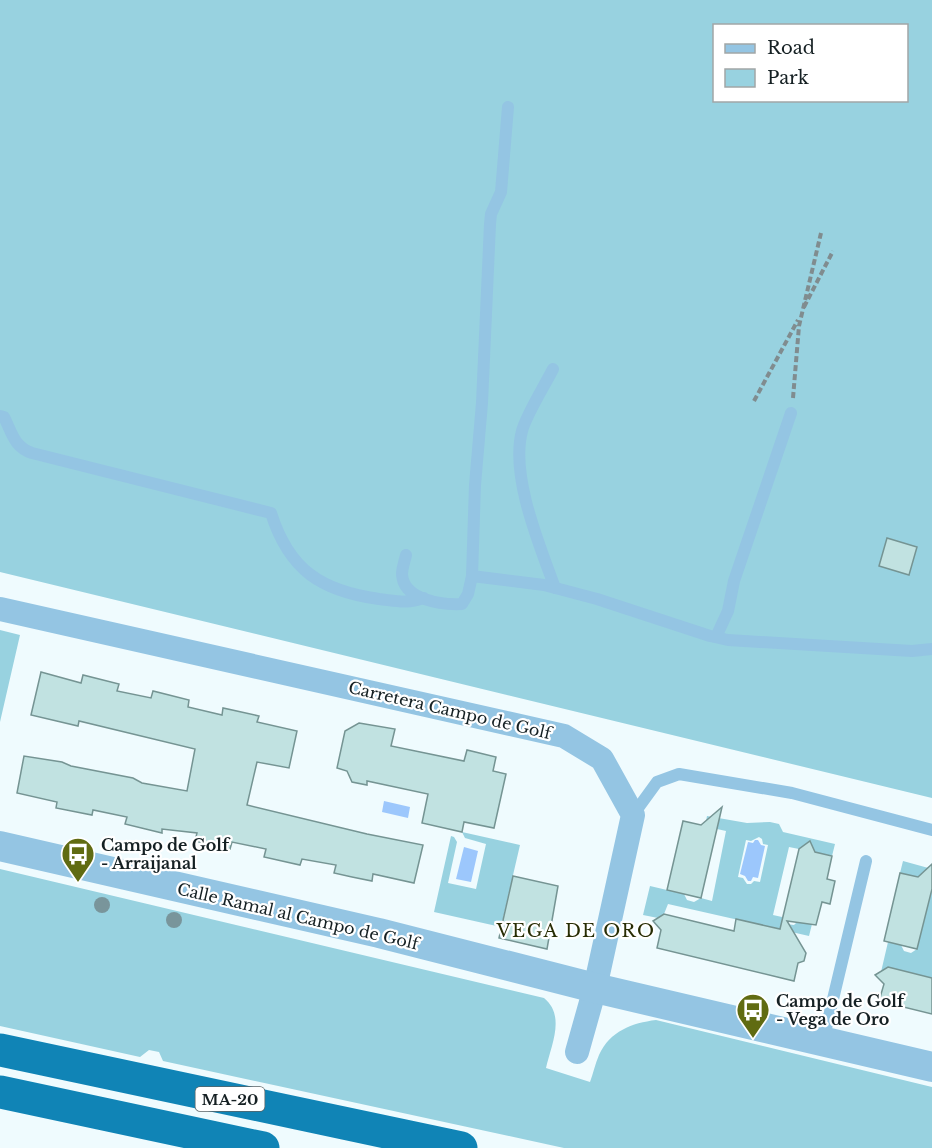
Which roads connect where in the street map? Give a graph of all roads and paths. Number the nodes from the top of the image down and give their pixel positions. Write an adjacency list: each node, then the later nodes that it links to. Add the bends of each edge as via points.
1 (508, 107): 10 (lane, via 501,192 490,224)
2 (821, 233): 4 (path)
3 (833, 251): 4 (path)
4 (802, 312): 6 (path); 7 (path)
5 (553, 369): 11 (lane, via 522,431 520,455 524,495)
6 (754, 400)
7 (791, 413): 14 (lane, via 734,581)
8 (0, 416): 12 (lane, via 4,417 15,443 25,451 271,513 291,556 324,585 400,603)
9 (406, 555): 12 (lane, via 402,574 407,587)
10 (472, 576): 11 (lane); 12 (lane, via 462,604)
11 (555, 588): 14 (lane)
12 (424, 598)
13 (0, 609): 16 (street, Carretera Campo de Golf, via 564,735 602,759)
14 (722, 639): 15 (lane)
15 (932, 650)
16 (633, 815): 17 (lane, via 657,782 679,774 792,793); 20 (street)
17 (932, 830)
18 (0, 846): 20 (street, Calle Ramal al Campo de Golf, via 379,933)
19 (866, 861): 21 (lane)
20 (595, 988): 21 (street); 23 (street)
21 (823, 1042): 24 (street)
22 (0, 1050): 27 (highway, MA-20)
23 (577, 1052)
24 (932, 1067)
25 (0, 1092): 26 (highway, MA-20)
26 (263, 1148)
27 (461, 1148)

